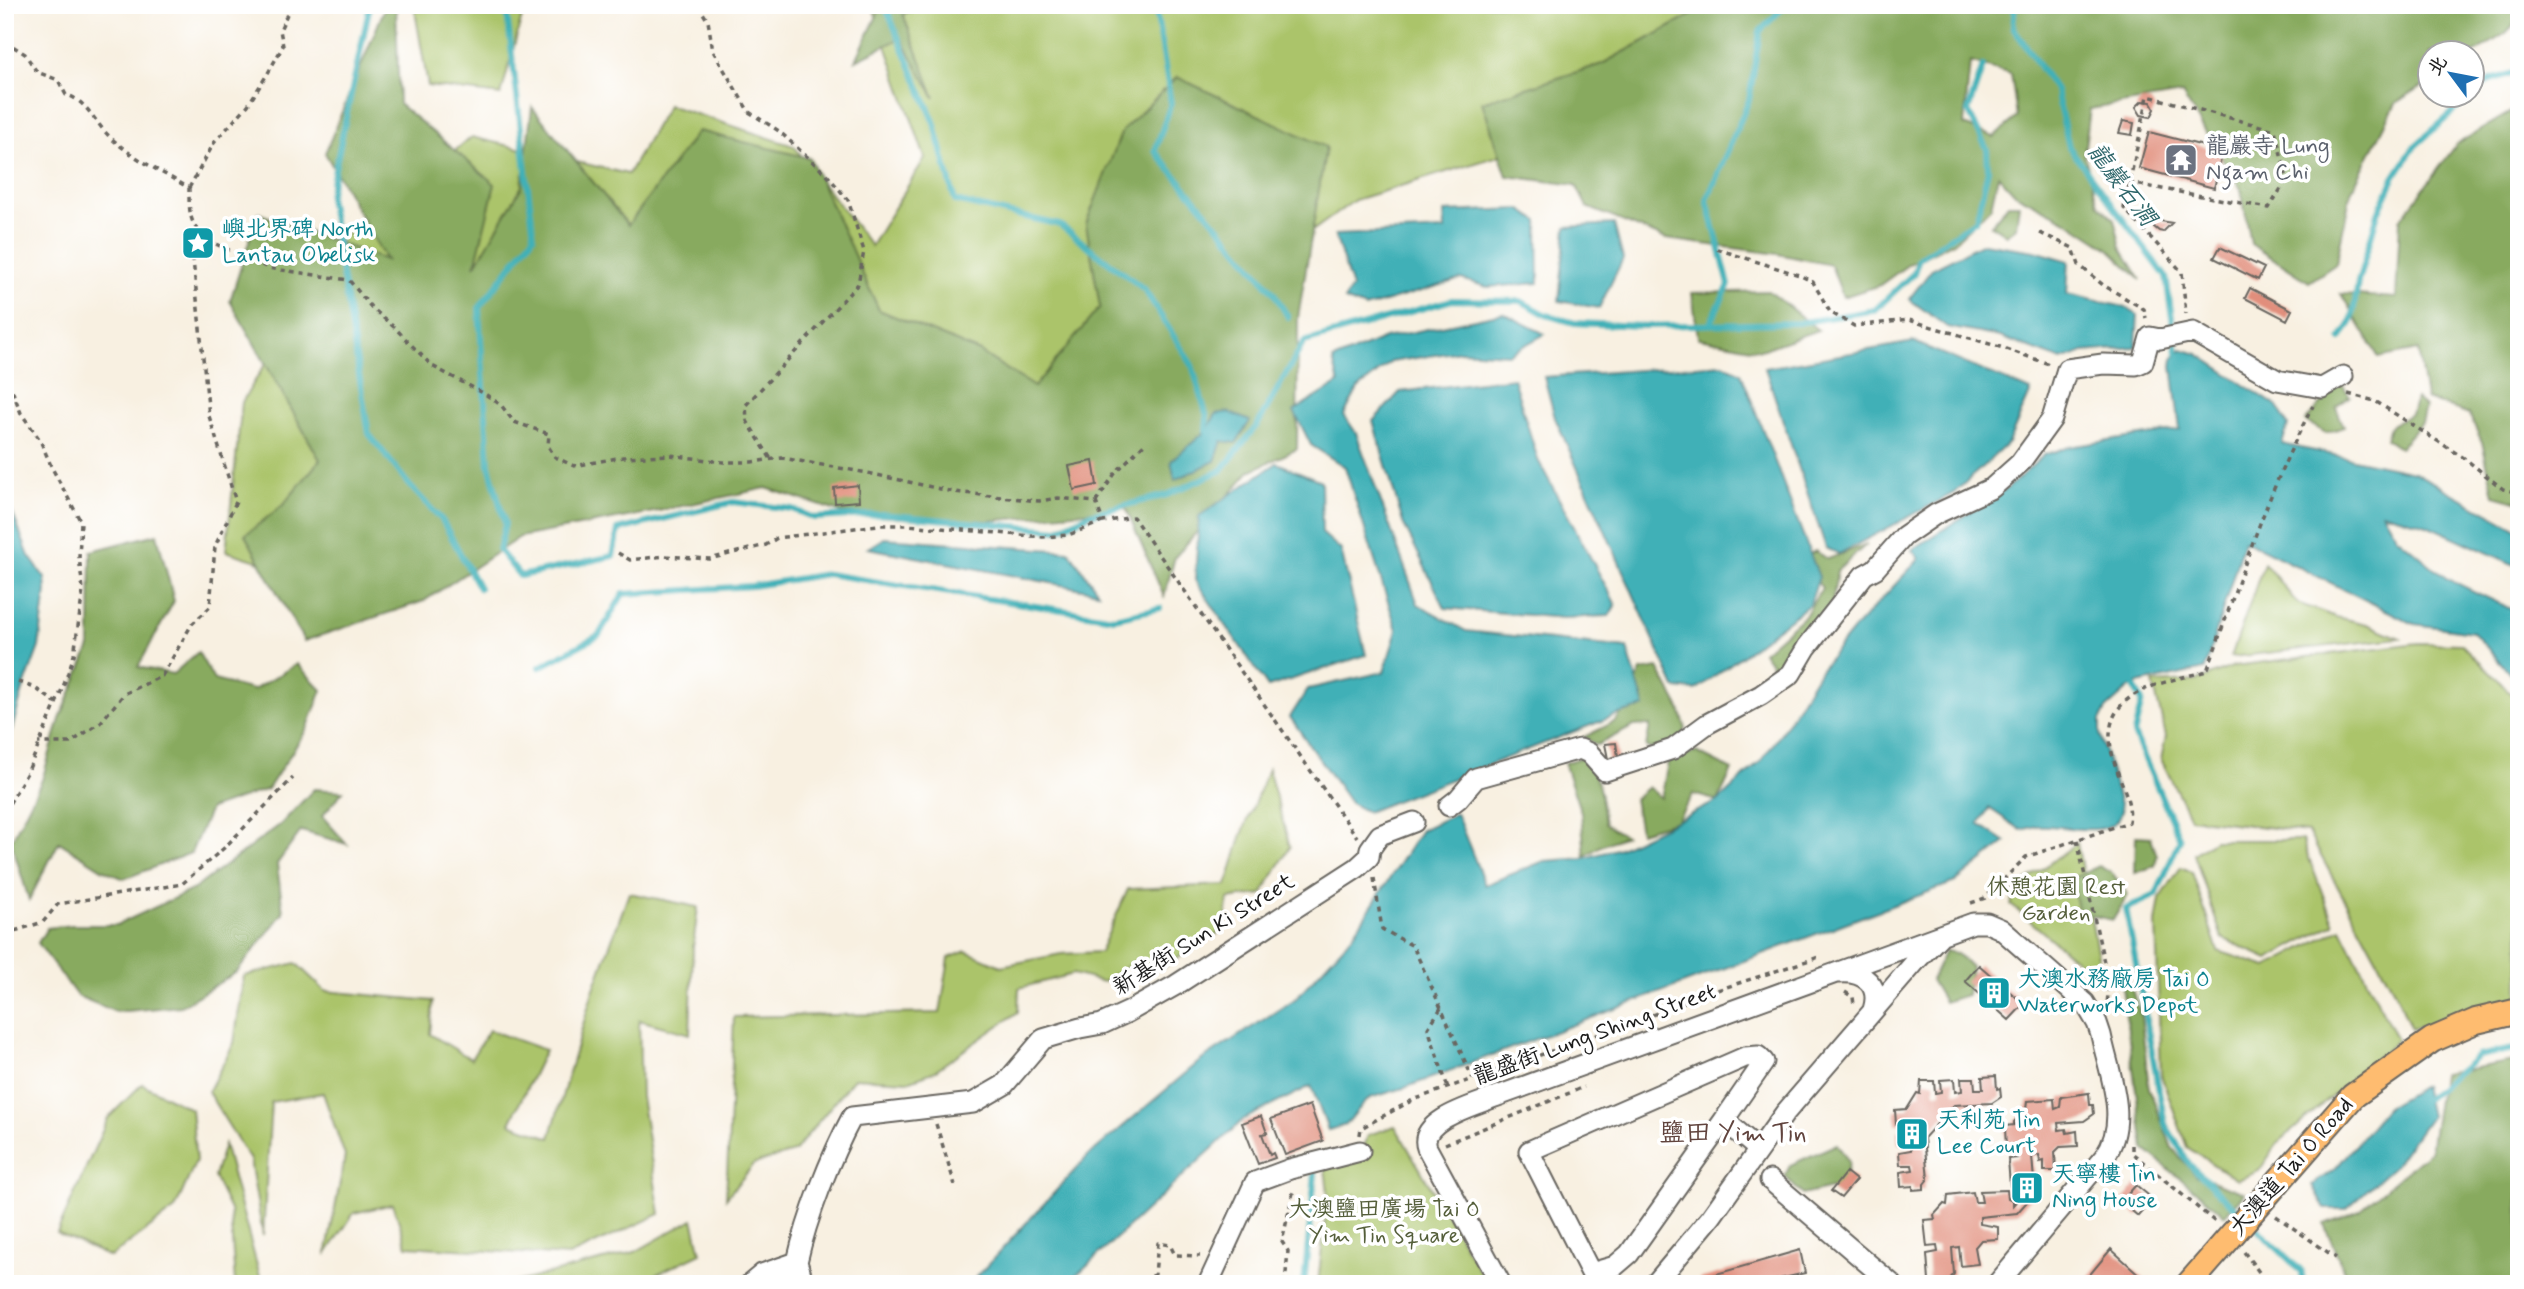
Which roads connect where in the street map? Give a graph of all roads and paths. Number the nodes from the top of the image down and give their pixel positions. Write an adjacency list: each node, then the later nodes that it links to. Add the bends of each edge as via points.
1 (296, 5): 5 (path, via 280,30 283,46 268,73 248,105 214,143)
2 (698, 5): 16 (path, via 708,21 713,51 750,113 779,131 848,200 864,251 858,284 746,405 747,421)
3 (5, 41): 5 (path, via 25,54 37,72 58,80 66,95 75,97 119,145)
4 (2129, 183): 4 (path, via 2148,96 2276,130 2287,178 2269,208); 9 (path, via 2124,208 2182,272)
5 (189, 188): 7 (path, via 191,220)
6 (2040, 233): 10 (path, via 2073,248 2079,265 2144,309)
7 (207, 240): 16 (path, via 268,268 349,279 432,366 485,394 514,422 549,433 548,446 555,457 574,466 670,455 723,462); 23 (path, via 193,260 209,416 236,502 215,546 210,607 192,624 162,676 124,694 100,723 70,743)
8 (1717, 249): 11 (path, via 1813,282 1830,312 1854,326 1909,320)
9 (2188, 333): 10 (street); 14 (street, via 2277,380)
10 (2150, 337): 11 (street, via 2143,362 2136,365)
11 (2067, 369): 25 (street, via 2052,419 2020,463 1992,488 1936,514 1904,536 1864,575 1791,674 1673,749 1605,771 1580,748 1476,778)
12 (5, 372): 22 (path, via 21,412 81,522 79,623 74,655)
13 (2343, 376): 14 (street)
14 (2322, 388): 17 (path, via 2375,401 2503,489); 28 (path, via 2252,545 2207,671 2147,687 2127,698 2109,725 2115,766 2131,808 2129,822)
15 (1145, 443): 18 (path, via 1116,472)
16 (771, 459): 18 (path, via 954,492)
17 (2519, 493)
18 (1096, 503): 19 (path)
19 (1102, 521): 20 (path, via 1068,535 1043,537 878,525 777,538 709,559 665,556 630,560); 29 (path, via 1133,517)
20 (618, 553)
21 (18, 682): 22 (path)
22 (55, 702): 23 (path)
23 (38, 743): 26 (path)
24 (293, 778): 35 (path, via 182,884 58,904 43,922)
25 (1449, 806)
26 (5, 811)
27 (1414, 822): 29 (street, 新基街 Sun Ki Street, via 1380,835)
28 (2077, 839): 30 (path, via 2026,857); 38 (path, via 2109,985 2107,1010)
29 (1370, 849): 39 (path, via 1382,929 1413,946); 44 (street, 新基街 Sun Ki Street, via 1357,868 1176,985 1102,1024 1043,1039 1004,1085 973,1103)
30 (1985, 898): 31 (path); 33 (path)
31 (1995, 904)
32 (5, 907): 35 (path, via 9,920)
33 (1960, 907)
34 (1945, 932): 37 (street, 龍盛街 Lung Shing Street); 40 (street); 65 (street, 龍盛街 Lung Shing Street, via 1973,923 1994,925 2085,1003 2101,1035 2117,1108 2118,1128 2111,1147)
35 (5, 933)
36 (1821, 956): 42 (path)
37 (1831, 974): 40 (street, via 1866,978 1875,989); 62 (street, 龍盛街 Lung Shing Street, via 1495,1097 1430,1128 1427,1147)
38 (2101, 1000)
39 (1441, 1008): 42 (path); 43 (path, via 1427,1028)
40 (1873, 1010): 47 (street)
41 (2519, 1011): 52 (main road, 大澳道 Tai O Road, via 2476,1021 2432,1040 2378,1076 2332,1117)
42 (1473, 1079): 43 (path)
43 (1448, 1088): 48 (path, via 1413,1100 1361,1128)
44 (931, 1109): 51 (path); 56 (street, 新基街 Sun Ki Street, via 852,1117 838,1143)
45 (1724, 1120): 45 (street, via 1629,1254 1615,1266 1591,1273 1530,1151 1745,1057 1758,1056 1764,1062); 47 (street)
46 (2132, 1142): 53 (path, via 2132,1153)
47 (1758, 1149): 63 (street, via 1711,1217)
48 (1360, 1151): 49 (street)
49 (1298, 1167): 55 (street, via 1255,1182); 61 (path, via 1282,1242 1288,1251)
50 (1770, 1180): 64 (street)
51 (955, 1185)
52 (2258, 1207): 53 (main road, 大澳道 Tai O Road); 54 (path)
53 (2235, 1233): 66 (main road, 大澳道 Tai O Road); 67 (path)
54 (2336, 1258)
55 (1218, 1261): 59 (path, via 1195,1254 1175,1255 1170,1245 1158,1243); 60 (street)
56 (797, 1262): 57 (street, via 762,1274); 58 (street)
57 (750, 1284)
58 (804, 1284)
59 (1148, 1284)
60 (1208, 1284)
61 (1285, 1284)
62 (1501, 1284)
63 (1655, 1284)
64 (1892, 1284)
65 (1997, 1284)
66 (2189, 1284)
67 (2268, 1284)

